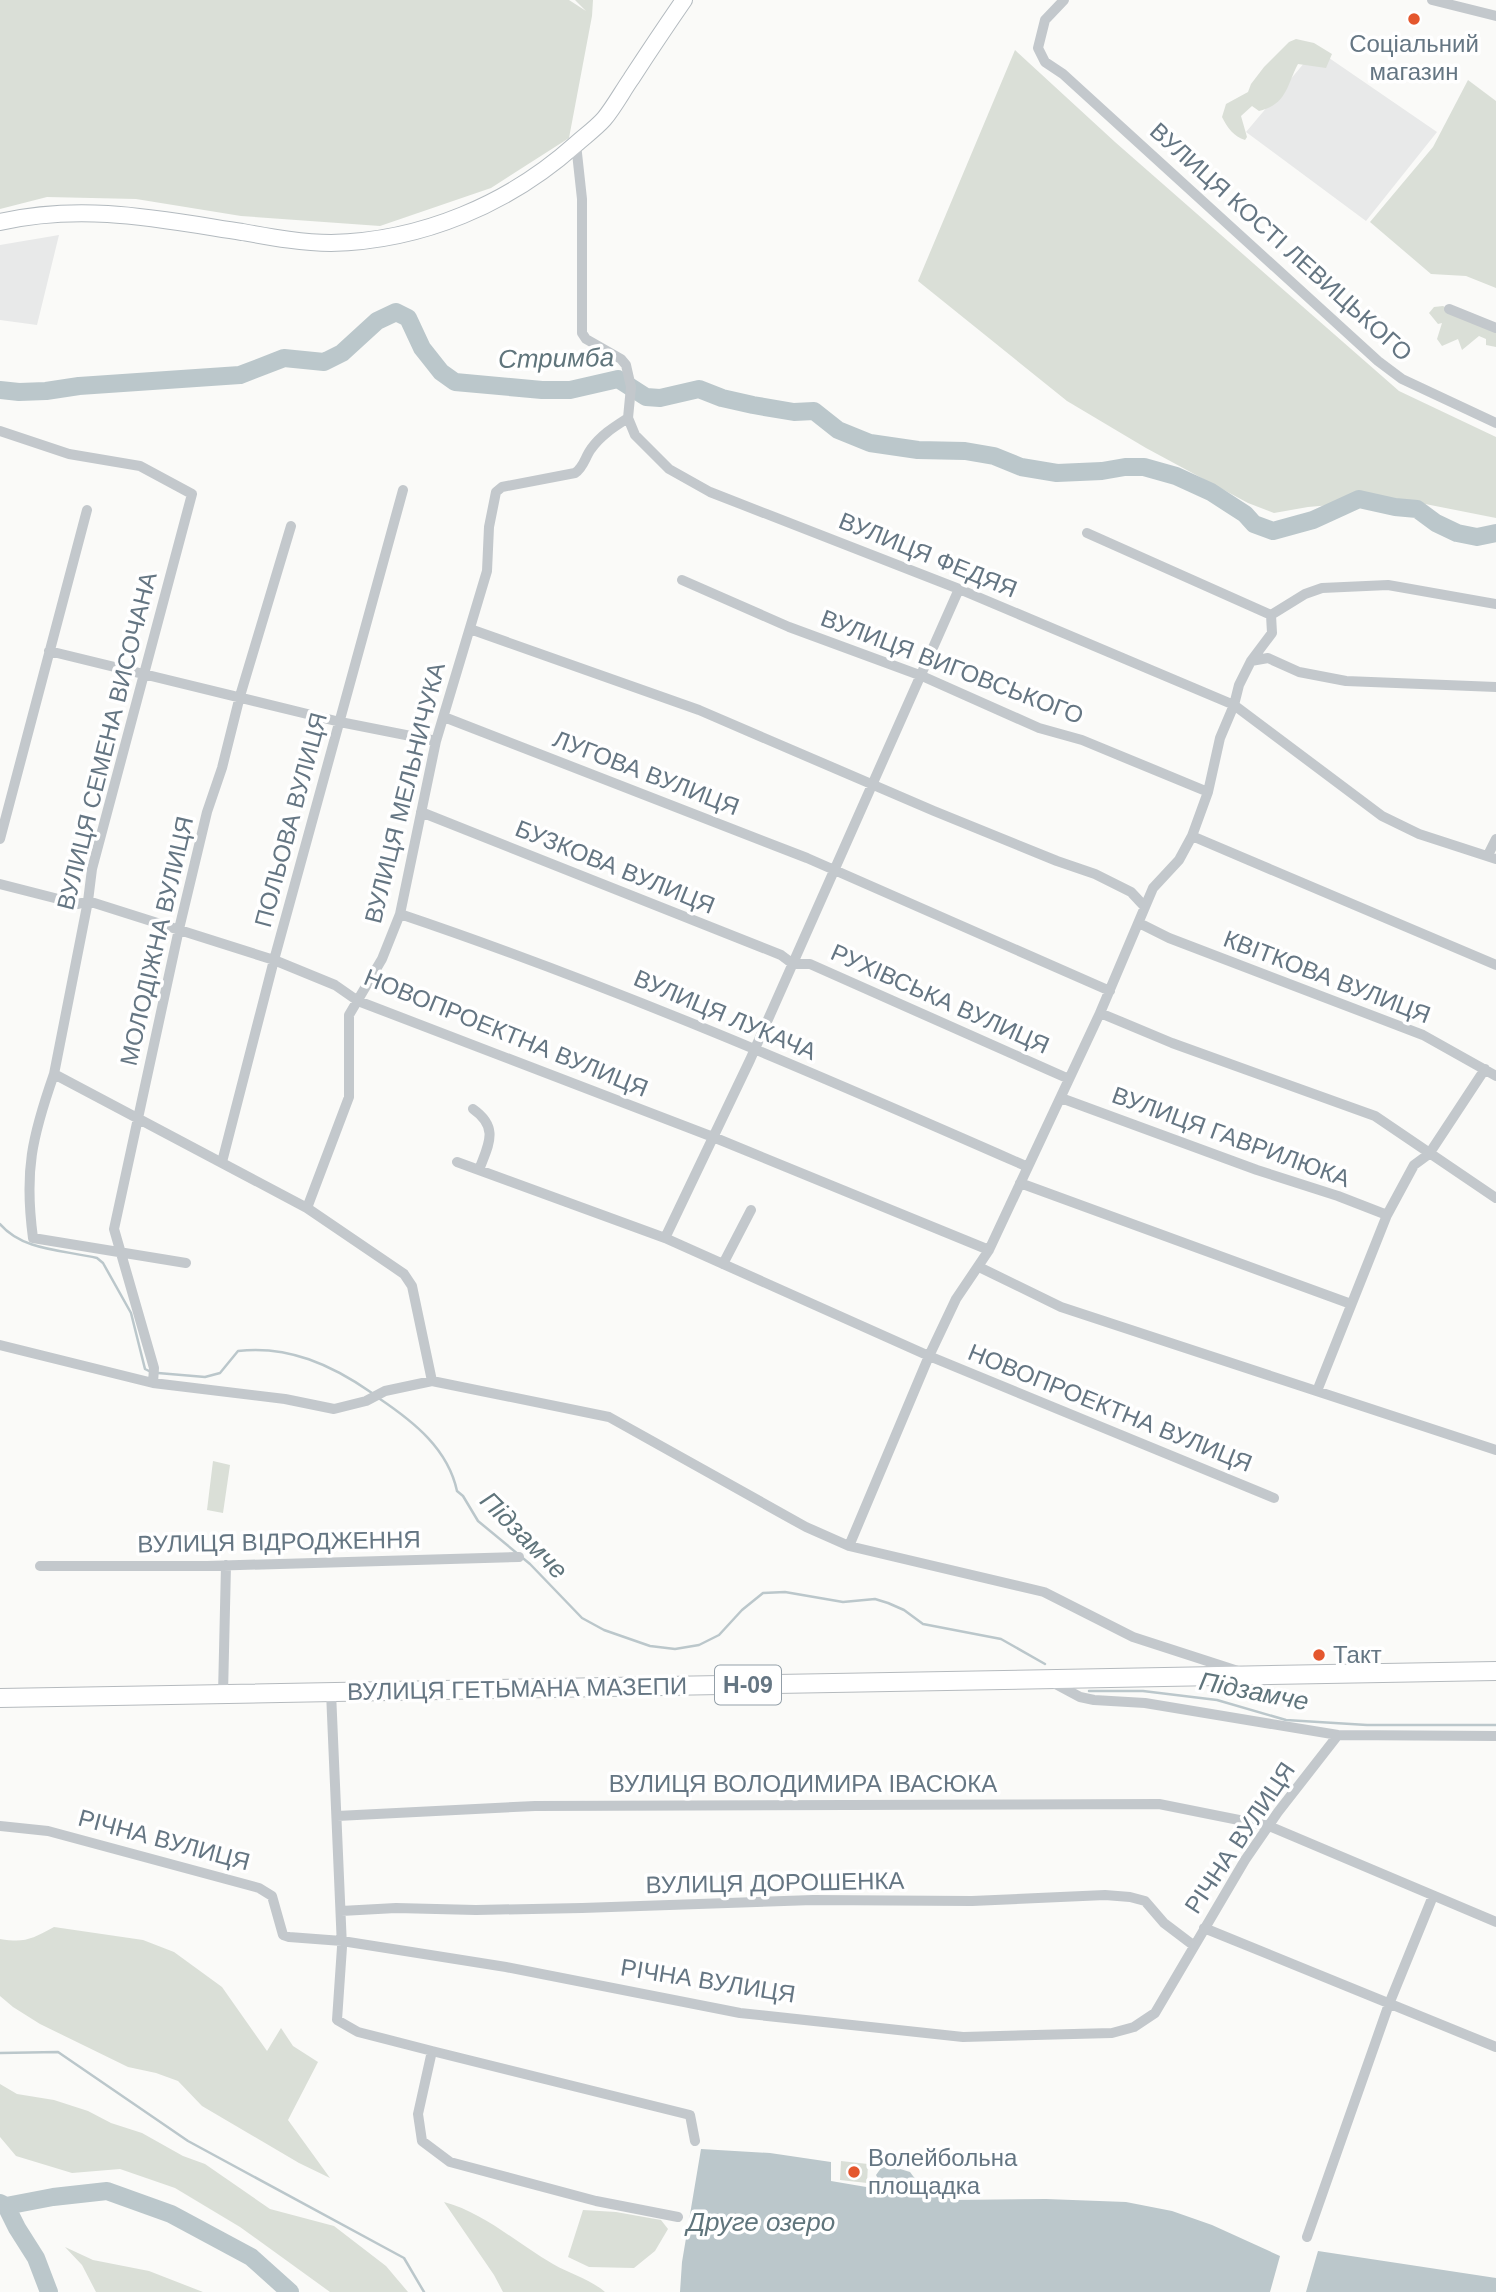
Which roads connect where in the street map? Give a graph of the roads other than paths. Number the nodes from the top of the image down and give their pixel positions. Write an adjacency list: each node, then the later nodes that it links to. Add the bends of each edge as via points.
1 (684, 0): 5 (main road, via 604,119)
2 (1064, 0): 10 (street, ВУЛИЦЯ КОСТІ ЛЕВИЦЬКОГО, via 1045,20 1038,48 1045,62 1086,94 1378,361 1402,379)
3 (1432, 0): 4 (street)
4 (1496, 16)
5 (576, 144): 6 (main road, via 519,187 476,210 436,226 366,241 328,243 80,212); 9 (street, via 582,199 582,333 626,366 631,387)
6 (0, 222)
7 (1449, 309): 8 (street)
8 (1496, 328)
9 (628, 418): 17 (street, ВУЛИЦЯ ФЕДЯЯ, via 635,435 669,469 710,492); 20 (street, ВУЛИЦЯ МЕЛЬНИЧУКА, via 606,433 575,473 496,492 487,571)
10 (1496, 423)
11 (1, 433): 23 (street, ВУЛИЦЯ СЕМЕНА ВИСОЧАНА, via 69,454 140,466 192,494)
12 (402, 490): 29 (street, ПОЛЬОВА ВУЛИЦЯ)
13 (87, 510): 21 (street)
14 (291, 526): 26 (street, МОЛОДІЖНА ВУЛИЦЯ)
15 (1087, 533): 19 (street)
16 (682, 580): 24 (street, ВУЛИЦЯ ВИГОВСЬКОГО, via 789,627)
17 (959, 589): 24 (street); 27 (street, ВУЛИЦЯ ФЕДЯЯ)
18 (1496, 604): 19 (street, via 1388,584 1322,589)
19 (1271, 615): 22 (street, via 1272,633)
20 (470, 629): 28 (street, ВУЛИЦЯ МЕЛЬНИЧУКА); 31 (street, via 663,696)
21 (49, 651): 23 (street); 35 (street)
22 (1251, 662): 25 (street, via 1268,658 1299,673 1346,681); 27 (street)
23 (145, 673): 26 (street); 40 (street, ВУЛИЦЯ СЕМЕНА ВИСОЧАНА, via 92,869)
24 (922, 676): 31 (street); 32 (street, ВУЛИЦЯ ВИГОВСЬКОГО, via 1039,728 1082,740)
25 (1496, 687)
26 (240, 696): 29 (street); 44 (street, МОЛОДІЖНА ВУЛИЦЯ)
27 (1234, 705): 32 (street, via 1220,738); 37 (street, ВУЛИЦЯ ФЕДЯЯ, via 1381,816 1419,834)
28 (443, 717): 30 (street, ВУЛИЦЯ МЕЛЬНИЧУКА); 38 (street, ЛУГОВА ВУЛИЦЯ)
29 (340, 722): 30 (street); 45 (street, ПОЛЬОВА ВУЛИЦЯ)
30 (436, 741): 33 (street, ВУЛИЦЯ МЕЛЬНИЧУКА)
31 (872, 785): 38 (street); 41 (street, via 1095,874 1130,892)
32 (1208, 792): 34 (street)
33 (421, 813): 42 (street, ВУЛИЦЯ МЕЛЬНИЧУКА); 46 (street, БУЗКОВА ВУЛИЦЯ, via 781,955)
34 (1192, 836): 41 (street, via 1179,860 1153,888); 47 (street)
35 (0, 839)
36 (1496, 839): 37 (street)
37 (1492, 857)
38 (834, 870): 46 (street); 48 (street, ЛУГОВА ВУЛИЦЯ)
39 (0, 884): 40 (street, НОВОПРОЕКТНА ВУЛИЦЯ, via 78,904)
40 (88, 901): 44 (street, НОВОПРОЕКТНА ВУЛИЦЯ); 53 (street, ВУЛИЦЯ СЕМЕНА ВИСОЧАНА)
41 (1145, 907): 43 (street)
42 (400, 914): 49 (street, ВУЛИЦЯ МЕЛЬНИЧУКА); 51 (street, ВУЛИЦЯ ЛУКАЧА, via 608,988)
43 (1139, 923): 48 (street); 52 (street, КВІТКОВА ВУЛИЦЯ, via 1423,1035)
44 (179, 929): 45 (street, НОВОПРОЕКТНА ВУЛИЦЯ); 58 (street, МОЛОДІЖНА ВУЛИЦЯ)
45 (274, 960): 49 (street, НОВОПРОЕКТНА ВУЛИЦЯ, via 335,985); 61 (street, ПОЛЬОВА ВУЛИЦЯ)
46 (793, 964): 51 (street); 55 (street, РУХІВСЬКА ВУЛИЦЯ, via 810,964)
47 (1496, 965)
48 (1110, 991): 50 (street)
49 (358, 1001): 59 (street, НОВОПРОЕКТНА ВУЛИЦЯ); 67 (street, ВУЛИЦЯ МЕЛЬНИЧУКА, via 349,1015 349,1097)
50 (1100, 1013): 55 (street); 60 (street, via 1375,1116)
51 (753, 1050): 59 (street); 63 (street, ВУЛИЦЯ ЛУКАЧА)
52 (1485, 1069): 54 (street, КВІТКОВА ВУЛИЦЯ); 60 (street)
53 (54, 1074): 58 (street); 72 (street, ВУЛИЦЯ СЕМЕНА ВИСОЧАНА, via 32,1142 28,1180 33,1238)
54 (1496, 1076)
55 (1069, 1079): 56 (street)
56 (1061, 1098): 63 (street); 69 (street, ВУЛИЦЯ ГАВРИЛЮКА)
57 (473, 1110): 64 (street, via 490,1132)
58 (139, 1118): 61 (street); 72 (street, МОЛОДІЖНА ВУЛИЦЯ, via 114,1229)
59 (713, 1137): 70 (street); 71 (street, НОВОПРОЕКТНА ВУЛИЦЯ)
60 (1429, 1154): 66 (street); 69 (street, via 1414,1165)
61 (222, 1162): 67 (street)
62 (457, 1162): 64 (street, НОВОПРОЕКТНА ВУЛИЦЯ)
63 (1028, 1167): 65 (street)
64 (478, 1170): 70 (street, НОВОПРОЕКТНА ВУЛИЦЯ)
65 (1020, 1183): 71 (street); 76 (street)
66 (1496, 1198)
67 (307, 1208): 80 (street, via 404,1273 412,1286)
68 (751, 1210): 74 (street)
69 (1387, 1215): 76 (street)
70 (665, 1238): 74 (street, НОВОПРОЕКТНА ВУЛИЦЯ)
71 (989, 1250): 75 (street)
72 (120, 1252): 73 (street); 79 (street, МОЛОДІЖНА ВУЛИЦЯ)
73 (186, 1263)
74 (723, 1264): 78 (street, НОВОПРОЕКТНА ВУЛИЦЯ)
75 (979, 1267): 78 (street, via 956,1299); 81 (street, via 1061,1307)
76 (1351, 1304): 81 (street)
77 (0, 1345): 79 (street)
78 (929, 1356): 83 (street, НОВОПРОЕКТНА ВУЛИЦЯ); 84 (street)
79 (154, 1376): 80 (street, via 334,1409)
80 (432, 1381): 84 (street, via 610,1417 806,1527)
81 (1317, 1391): 82 (street)
82 (1496, 1450)
83 (1274, 1498)
84 (849, 1546): 89 (street, via 1044,1592 1133,1637)
85 (519, 1557): 86 (street, ВУЛИЦЯ ВІДРОДЖЕННЯ)
86 (226, 1565): 87 (street, ВУЛИЦЯ ВІДРОДЖЕННЯ); 92 (street)
87 (40, 1566)
88 (1496, 1671): 89 (main road, ВУЛИЦЯ ГЕТЬМАНА МАЗЕПИ / Н-09)
89 (1254, 1677): 90 (main road, ВУЛИЦЯ ГЕТЬМАНА МАЗЕПИ / Н-09)
90 (1049, 1680): 91 (main road, ВУЛИЦЯ ГЕТЬМАНА МАЗЕПИ / Н-09); 94 (street, via 1094,1700 1145,1703)
91 (331, 1692): 92 (main road, ВУЛИЦЯ ГЕТЬМАНА МАЗЕПИ / Н-09); 96 (street)
92 (223, 1694): 93 (main road, ВУЛИЦЯ ГЕТЬМАНА МАЗЕПИ / Н-09)
93 (0, 1698)
94 (1338, 1735): 95 (street); 98 (street, РІЧНА ВУЛИЦЯ)
95 (1496, 1736)
96 (337, 1816): 98 (street, ВУЛИЦЯ ВОЛОДИМИРА ІВАСЮКА, via 535,1806 1159,1804); 100 (street)
97 (0, 1826): 103 (street, РІЧНА ВУЛИЦЯ, via 48,1831 259,1888 272,1896 282,1935)
98 (1269, 1826): 99 (street, ВУЛИЦЯ ВОЛОДИМИРА ІВАСЮКА); 102 (street, РІЧНА ВУЛИЦЯ)
99 (1433, 1896): 101 (street, ВУЛИЦЯ ВОЛОДИМИРА ІВАСЮКА); 105 (street)
100 (341, 1911): 103 (street); 104 (street, ВУЛИЦЯ ДОРОШЕНКА, via 1105,1895 1145,1901)
101 (1496, 1922)
102 (1204, 1928): 104 (street, РІЧНА ВУЛИЦЯ); 105 (street)
103 (342, 1941): 104 (street, РІЧНА ВУЛИЦЯ, via 506,1967 740,2013 964,2037 1112,2033 1134,2027 1155,2013); 107 (street, via 337,2020 358,2032)
104 (1193, 1945)
105 (1389, 2004): 106 (street); 110 (street)
106 (1496, 2048)
107 (432, 2051): 108 (street, via 690,2115); 109 (street, via 418,2114 422,2141 450,2162 596,2201)
108 (695, 2141)
109 (678, 2217)
110 (1307, 2237)

